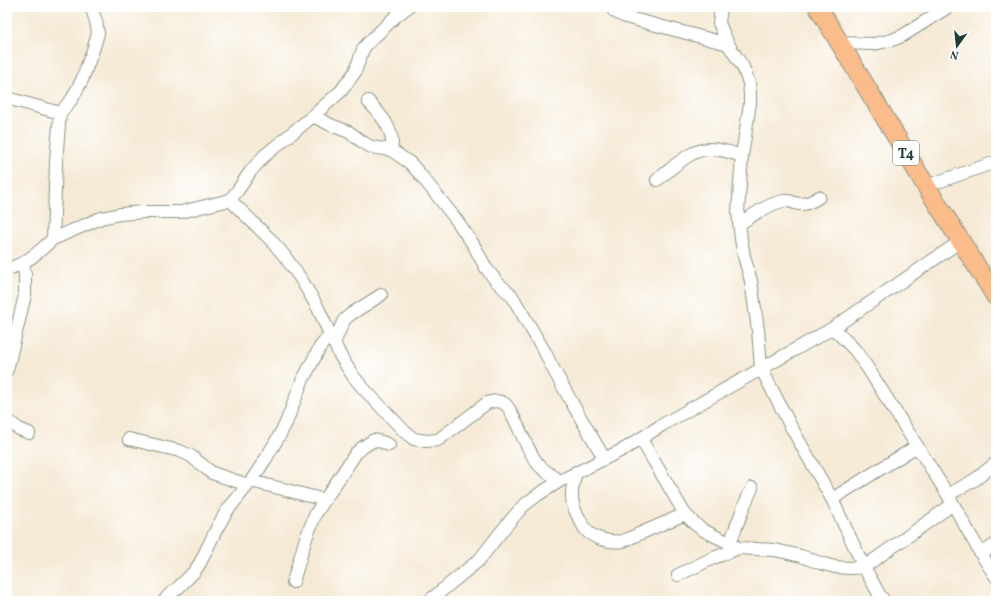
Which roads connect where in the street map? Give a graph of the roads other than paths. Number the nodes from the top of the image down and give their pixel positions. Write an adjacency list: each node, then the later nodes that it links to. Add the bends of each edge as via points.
1 (91, 7): 11 (street, via 98,34 82,80)
2 (408, 7): 12 (street, via 368,43 350,80)
3 (721, 7): 8 (street, via 719,22)
4 (818, 7): 7 (highway, T4)
5 (948, 7): 7 (street, via 892,40 874,44)
6 (614, 11): 8 (street, via 633,19)
7 (840, 43): 17 (highway, T4)
8 (728, 44): 14 (street, via 743,67 749,82 750,103)
9 (7, 98): 11 (street)
10 (368, 101): 13 (street, via 389,129)
11 (60, 113): 21 (street)
12 (313, 116): 13 (street, via 349,132 364,143); 19 (street, via 264,156)
13 (392, 150): 37 (street, via 419,173 455,218 490,273 512,296)
14 (742, 156): 16 (street, via 711,148 698,151 688,155); 20 (street)
15 (996, 162): 17 (street)
16 (657, 180)
17 (926, 186): 22 (highway, T4)
18 (819, 197): 20 (street, via 803,204 789,201 775,203)
19 (230, 200): 21 (street, via 181,212 144,212 101,218); 28 (street, via 283,254 318,308)
20 (739, 224): 29 (street, via 751,281)
21 (53, 239): 23 (street)
22 (961, 241): 26 (highway, T4); 27 (street)
23 (23, 263): 24 (street); 30 (street, via 25,295)
24 (7, 269)
25 (381, 295): 28 (street, via 350,314)
26 (996, 297)
27 (833, 328): 29 (street); 36 (street, via 855,350)
28 (332, 339): 40 (street, via 345,364 364,389 414,439 426,442 438,440 487,403 501,402 506,404 512,413 538,464); 41 (street, via 320,347 302,381 278,438)
29 (761, 368): 34 (street); 43 (street)
30 (7, 370)
31 (7, 420): 32 (street)
32 (29, 433)
33 (129, 439): 41 (street, via 180,451 191,456 212,473)
34 (641, 439): 37 (street); 46 (street)
35 (389, 445): 44 (street, via 374,440 356,453)
36 (917, 446): 43 (street); 45 (street)
37 (604, 458): 39 (street)
38 (996, 463): 45 (street)
39 (576, 472): 40 (street); 46 (street, via 572,493 574,510 585,529 596,537 616,542 623,541)
40 (560, 481): 55 (street, via 523,506 479,560)
41 (250, 483): 44 (street); 54 (street, via 226,512 194,572)
42 (752, 488): 48 (street, via 744,506)
43 (832, 499): 50 (street)
44 (325, 500): 53 (street, via 308,532)
45 (950, 500): 49 (street); 50 (street, via 911,534)
46 (685, 514): 48 (street, via 696,525)
47 (996, 544): 49 (street)
48 (734, 545): 50 (street, via 775,550 835,567); 51 (street)
49 (981, 554): 52 (street)
50 (864, 567): 56 (street)
51 (678, 575)
52 (996, 577)
53 (293, 582)
54 (164, 601)
55 (429, 601)
56 (884, 601)

